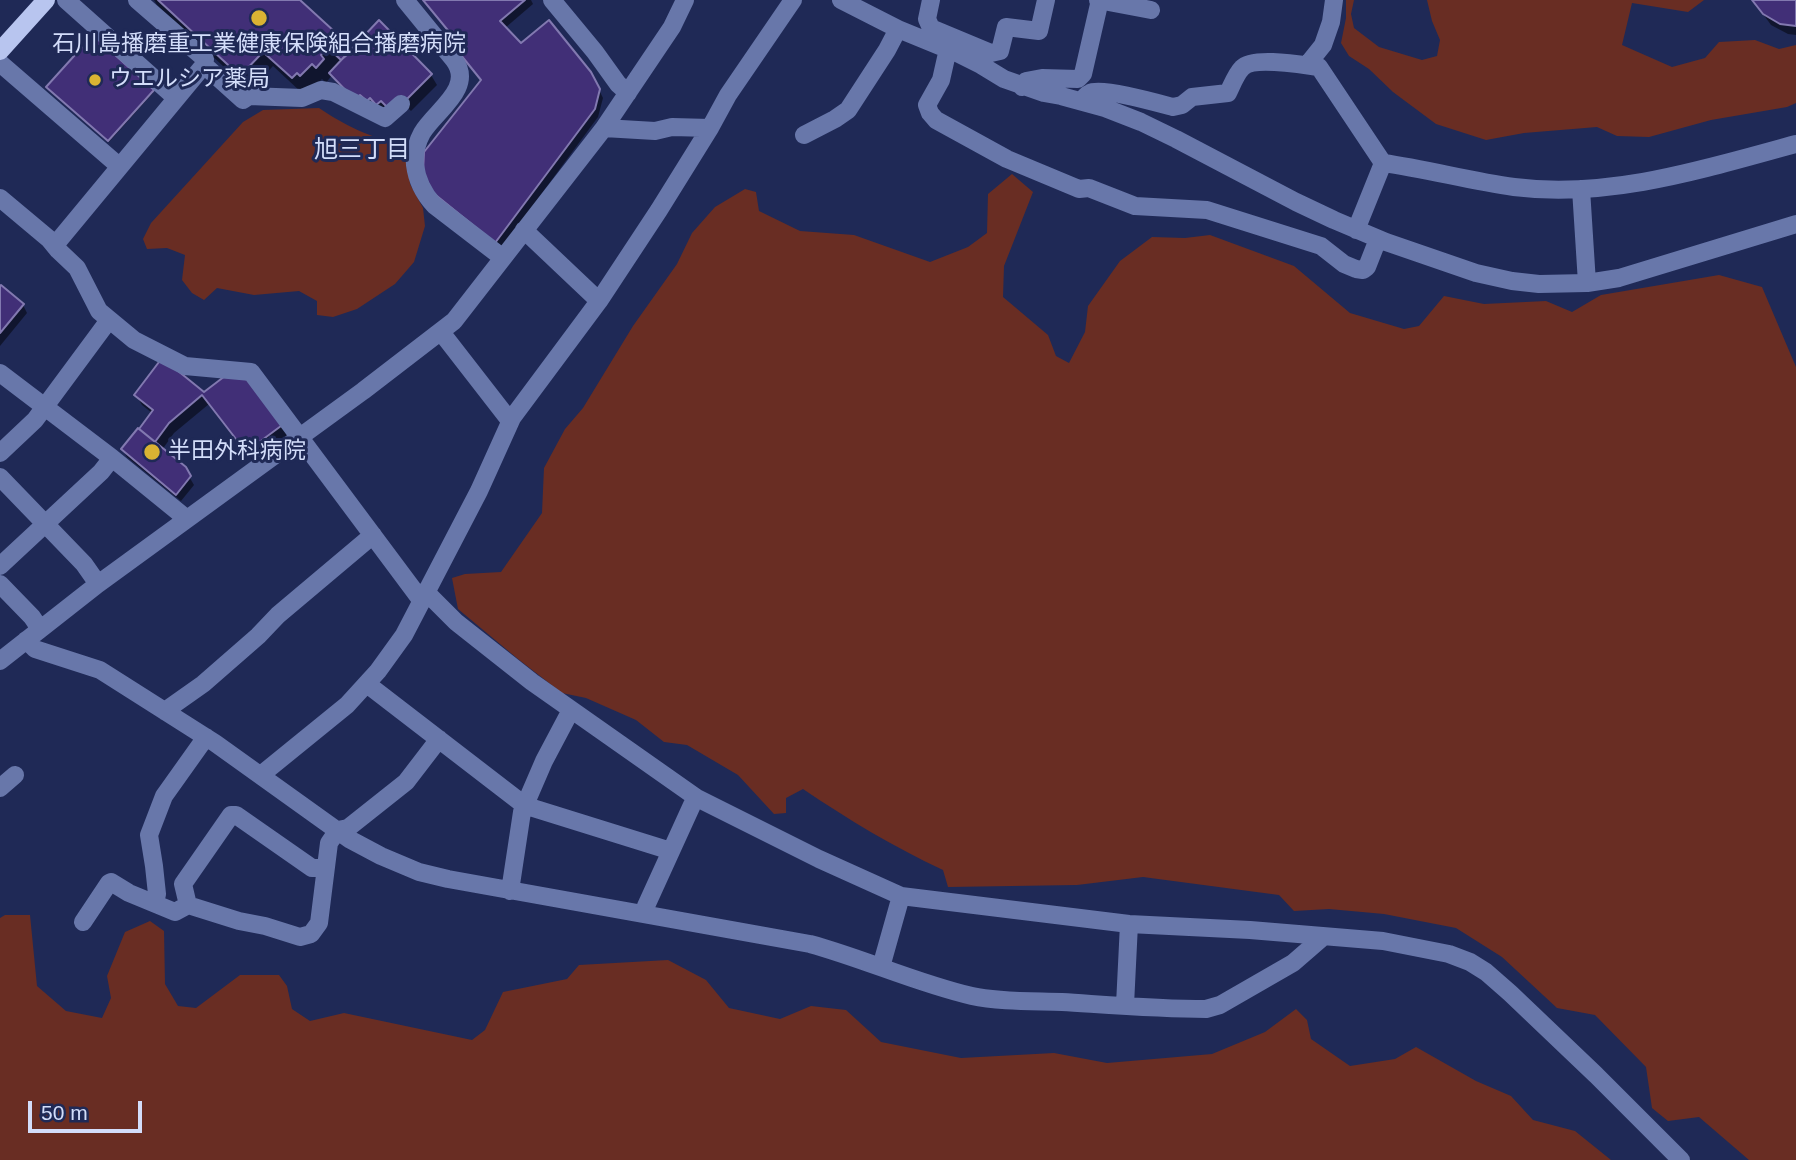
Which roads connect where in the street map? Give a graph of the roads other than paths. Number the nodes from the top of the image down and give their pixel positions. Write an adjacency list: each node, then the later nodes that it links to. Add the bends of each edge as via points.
1 (46, 0): 16 (main road)
2 (66, 0): 22 (street)
3 (137, 0): 18 (street, via 205,58)
4 (405, 0): 38 (street, via 459,66 462,77 415,147 419,183 433,205)
5 (552, 0): 21 (street)
6 (685, 0): 21 (street)
7 (793, 0): 26 (street)
8 (841, 0): 14 (street)
9 (931, 0): 10 (street, via 927,19 931,28 991,53 1000,51 1006,27 1039,31)
10 (1046, 0)
11 (1099, 0): 13 (street); 20 (street, via 1083,74 1078,79 1026,81)
12 (1334, 0): 19 (street, via 1323,45)
13 (1151, 10)
14 (898, 29): 15 (street); 27 (street, via 848,110)
15 (948, 49): 20 (street); 36 (street, via 941,80 927,105 930,113 1007,159 1135,206 1207,210 1321,246 1356,269 1367,267)
16 (0, 51)
17 (0, 63): 30 (street)
18 (204, 65): 22 (street); 24 (street, via 243,100 249,96 302,98 321,90 384,118)
19 (1307, 65): 23 (street, via 1252,62 1242,66 1228,93 1203,94 1173,107 1093,91); 29 (street, via 1319,67)
20 (1022, 87): 23 (street)
21 (628, 93): 25 (street)
22 (176, 98): 30 (street)
23 (1083, 102): 34 (street, via 1141,122)
24 (401, 104)
25 (604, 128): 26 (street); 35 (street)
26 (710, 128): 40 (street)
27 (804, 135)
28 (1796, 146): 31 (street, via 1644,183)
29 (1383, 163): 31 (street, via 1515,187); 34 (street)
30 (119, 166): 37 (street)
31 (1581, 189): 39 (street)
32 (0, 198): 37 (street)
33 (1796, 224): 39 (street, via 1619,278)
34 (1356, 229): 36 (street)
35 (524, 230): 38 (street); 40 (street)
36 (1378, 239): 39 (street, via 1512,281)
37 (55, 245): 41 (street, via 77,268 99,311)
38 (503, 258): 42 (street)
39 (1587, 283)
40 (599, 301): 45 (street)
41 (109, 320): 44 (street); 46 (street, via 134,340 185,366 251,372)
42 (441, 332): 45 (street); 46 (street)
43 (0, 373): 44 (street)
44 (45, 407): 47 (street); 48 (street)
45 (512, 418): 56 (street)
46 (300, 436): 50 (street); 52 (street)
47 (0, 453)
48 (112, 458): 50 (street); 51 (street)
49 (0, 477): 51 (street)
50 (187, 519): 55 (street)
51 (46, 524): 53 (street); 55 (street)
52 (373, 535): 56 (street); 61 (street)
53 (0, 566)
54 (0, 584): 57 (street, via 32,617)
55 (98, 584): 57 (street)
56 (423, 595): 59 (street, via 404,635); 60 (street)
57 (33, 634): 58 (street); 61 (street, via 35,649 100,670)
58 (0, 661)
59 (367, 684): 63 (street); 65 (street)
60 (571, 710): 67 (street); 68 (street)
61 (166, 712): 62 (street)
62 (206, 737): 65 (street); 74 (street, via 163,796 149,835)
63 (439, 739): 68 (street); 69 (street, via 406,782 348,828)
64 (15, 775): 66 (street)
65 (262, 776): 69 (street)
66 (0, 788)
67 (697, 798): 70 (street); 73 (street)
68 (525, 804): 70 (street); 72 (street)
69 (338, 830): 71 (street, via 329,842); 72 (street, via 419,872)
70 (671, 851): 76 (street)
71 (324, 868): 75 (street, via 319,923 310,934 300,937); 75 (street, via 312,868 231,815 183,884)
72 (510, 891): 76 (street)
73 (901, 896): 78 (street); 80 (street)
74 (155, 903): 75 (street, via 175,912); 77 (street, via 111,882)
75 (188, 905)
76 (644, 914): 80 (street, via 810,944)
77 (83, 922)
78 (1129, 924): 79 (street); 81 (street)
79 (1323, 937): 81 (street, via 1293,963 1220,1005 1206,1009); 82 (street, via 1383,940 1470,962 1587,1066)
80 (881, 967): 81 (street, via 975,997)
81 (1125, 1005)
82 (1681, 1160)

